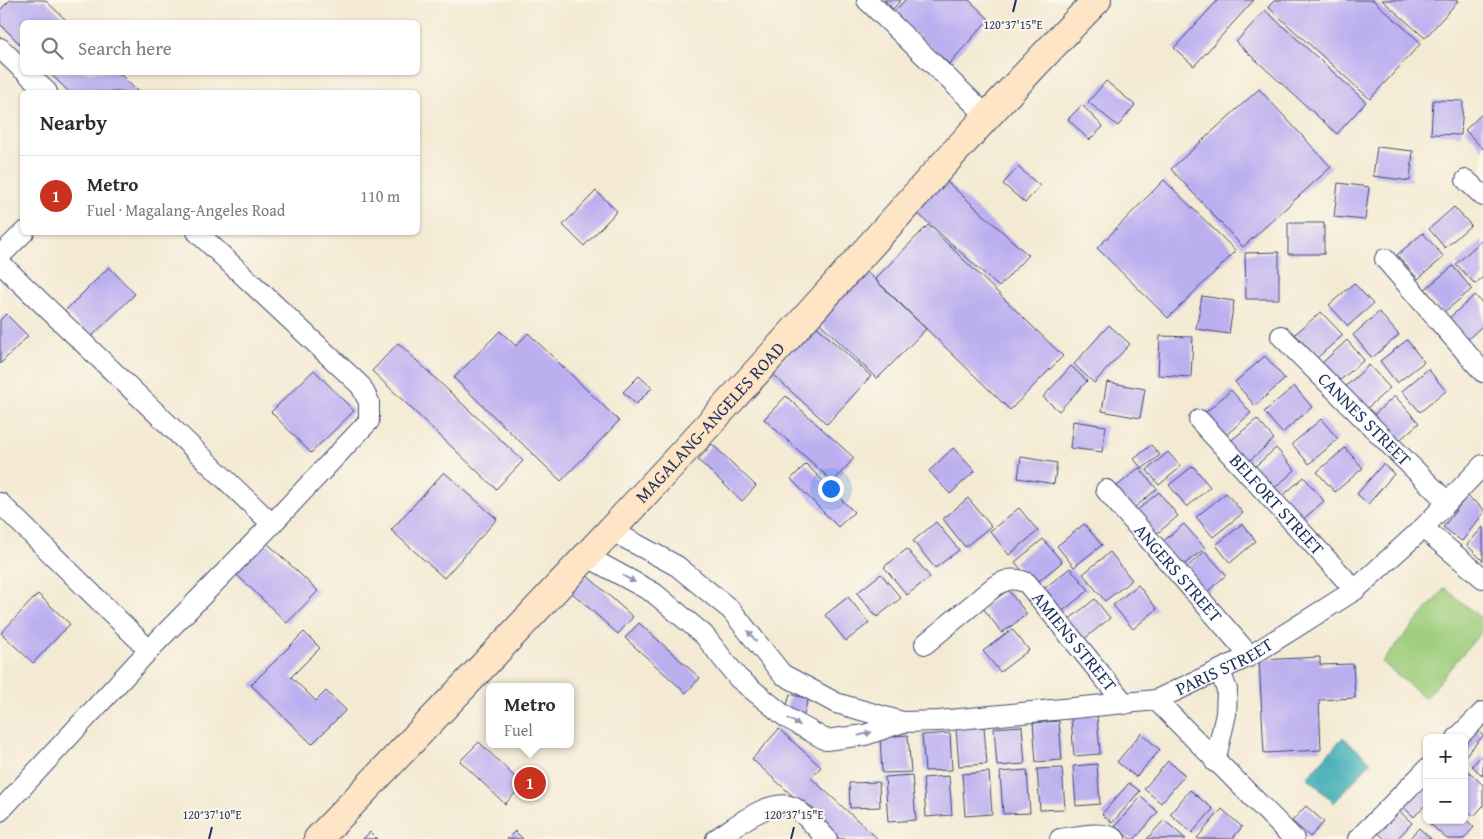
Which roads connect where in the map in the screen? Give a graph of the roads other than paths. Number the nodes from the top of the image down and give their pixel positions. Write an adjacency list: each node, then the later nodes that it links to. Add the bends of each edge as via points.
1 (867, 0): 7 (street)
2 (1097, 0): 7 (main road, MAGALANG-ANGELES ROAD)
3 (0, 48): 4 (street)
4 (20, 67)
5 (29, 75): 6 (street)
6 (46, 90)
7 (987, 116): 24 (main road, MAGALANG-ANGELES ROAD)
8 (1466, 180): 9 (street)
9 (1483, 196)
10 (21, 235): 12 (street)
11 (200, 235): 22 (street, via 361,386 370,402 369,421)
12 (0, 256)
13 (1385, 260): 16 (street)
14 (0, 263): 22 (street)
15 (1281, 336): 20 (street, CANNES STREET)
16 (1483, 372)
17 (1199, 420): 27 (street, BELFORT STREET)
18 (1482, 468): 20 (street, PARIS STREET)
19 (1106, 490): 30 (street, ANGERS STREET)
20 (1447, 502): 23 (street, PARIS STREET)
21 (0, 503): 29 (street)
22 (272, 524): 29 (street)
23 (1424, 528): 26 (street); 27 (street, PARIS STREET)
24 (610, 530): 25 (main road, MAGALANG-ANGELES ROAD); 32 (street, one-way to 24, via 731,610 677,566)
25 (586, 556): 33 (street, one-way to 33, via 654,593 704,635 738,678); 42 (main road, MAGALANG-ANGELES ROAD)
26 (1483, 578)
27 (1355, 590): 30 (street, PARIS STREET)
28 (925, 644): 35 (street, AMIENS STREET, via 995,586 1017,578 1027,583)
29 (149, 650): 41 (street)
30 (1250, 656): 31 (street, PARIS STREET)
31 (1220, 671): 34 (street, PARIS STREET); 39 (street, via 1227,690 1226,714)
32 (782, 674): 33 (street); 37 (street, via 836,703)
33 (764, 700): 37 (street, one-way to 37, via 826,740 865,735)
34 (1156, 700): 35 (street, PARIS STREET); 39 (street)
35 (1125, 704): 37 (street, PARIS STREET)
36 (1483, 712): 38 (street)
37 (903, 722)
38 (1461, 734)
39 (1215, 762): 47 (street)
40 (1423, 773): 48 (street)
41 (0, 811)
42 (318, 839)
43 (716, 839): 44 (street, via 758,813 781,804 795,807)
44 (827, 839)
45 (1060, 839): 46 (street, via 1099,835)
46 (1115, 839)
47 (1294, 839)
48 (1358, 839)

